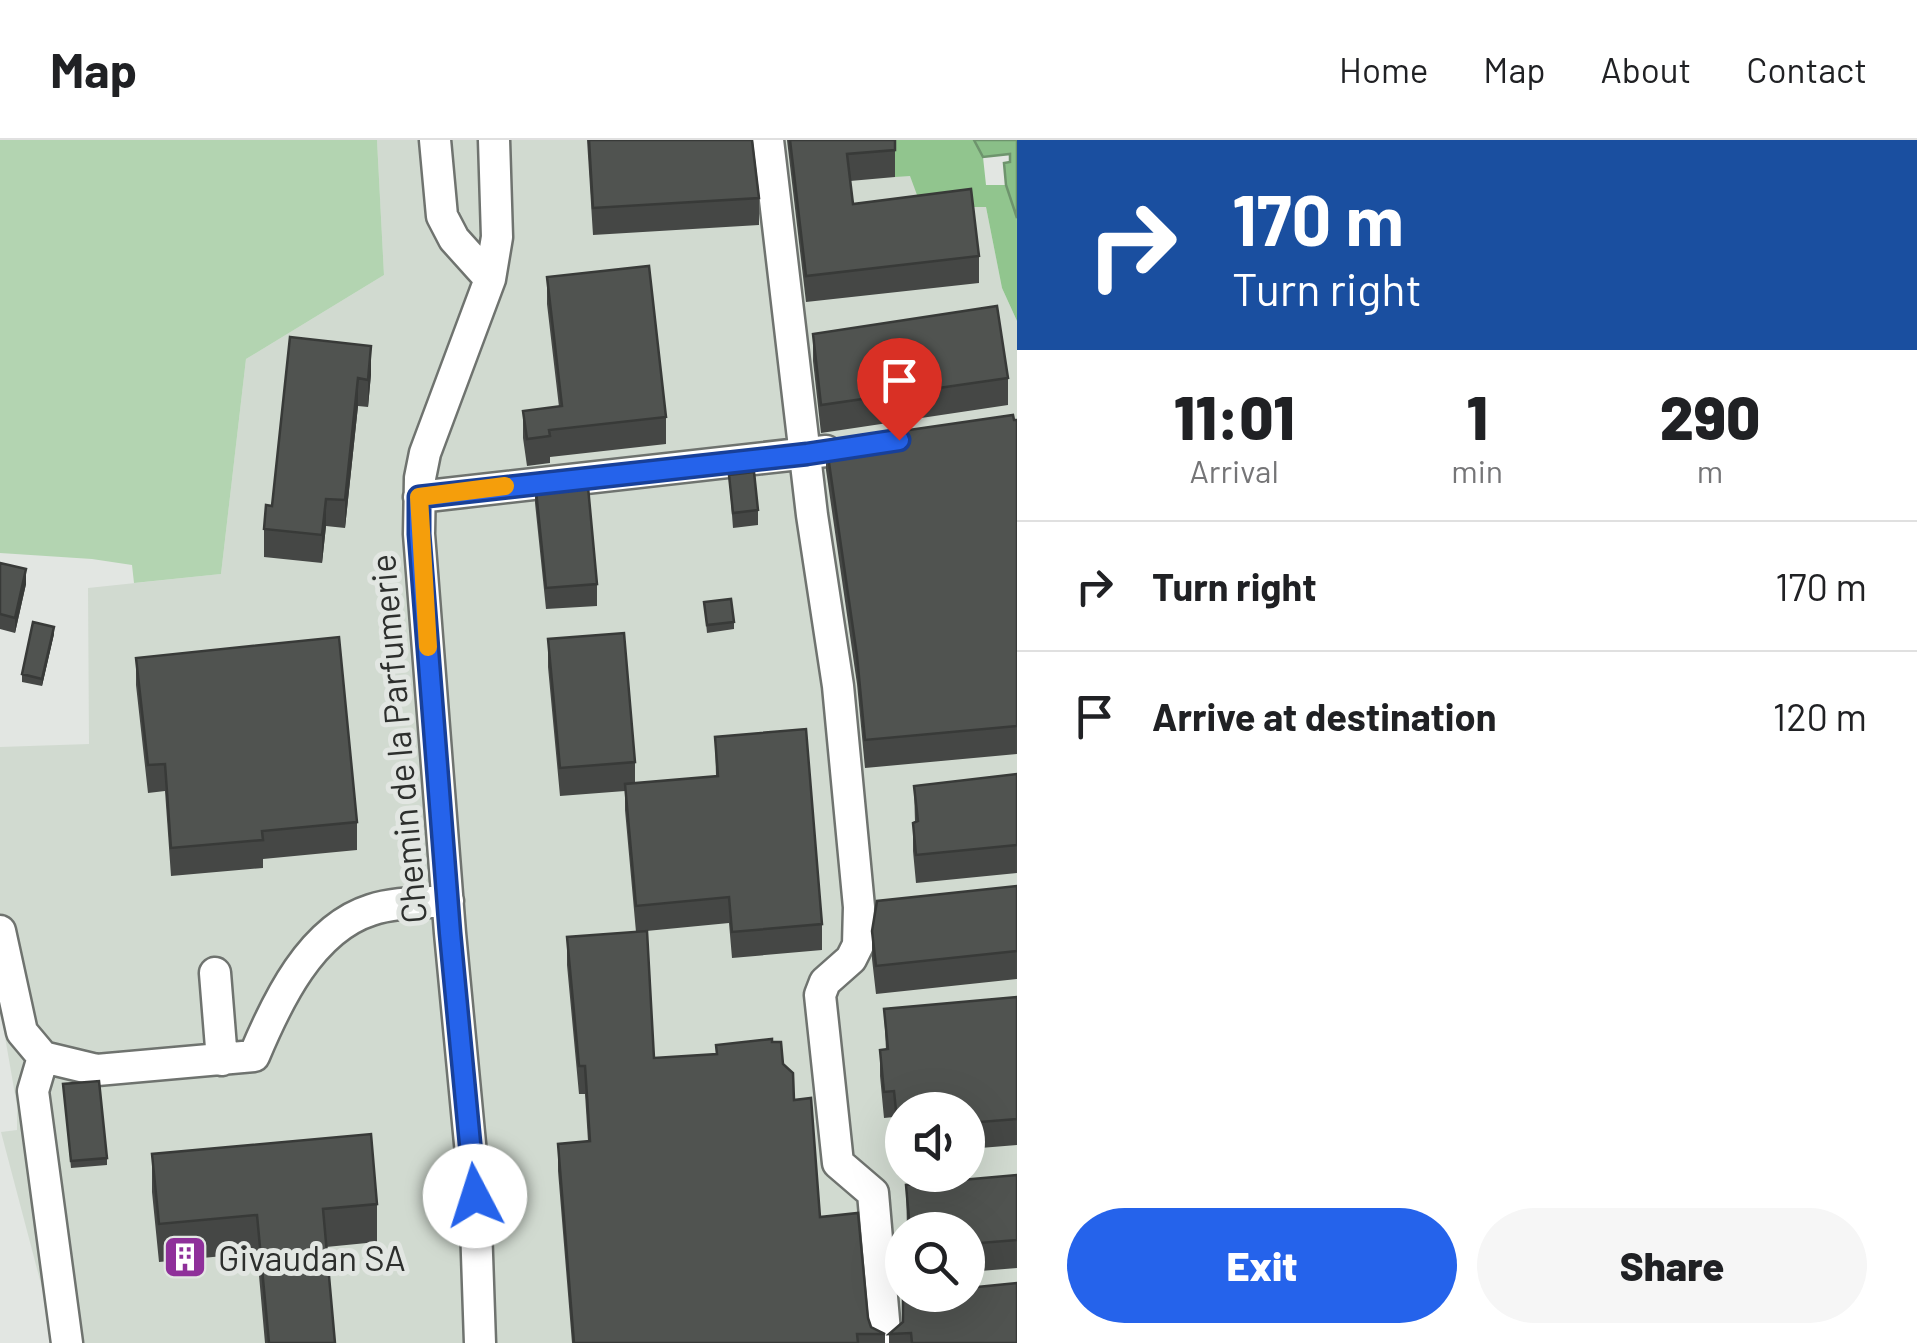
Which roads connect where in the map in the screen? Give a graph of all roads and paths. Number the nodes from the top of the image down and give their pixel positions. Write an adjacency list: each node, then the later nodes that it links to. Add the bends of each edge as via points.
1 (436, 140): 4 (street, via 442,216)
2 (494, 140): 4 (street, Chemin de la Parfumerie, via 497,237)
3 (768, 140): 6 (street)
4 (490, 279): 7 (street, Chemin de la Parfumerie, via 426,453)
5 (860, 446): 6 (street)
6 (807, 454): 7 (street); 15 (street, via 859,907 858,944 820,996 838,1164 873,1193)
7 (419, 497): 8 (street, Chemin de la Parfumerie)
8 (448, 902): 12 (street, via 382,907 337,927 310,955 254,1056); 14 (street, Chemin de la Parfumerie, via 475,1196)
9 (0, 931): 11 (street, via 22,1032)
10 (214, 973): 12 (street)
11 (43, 1056): 12 (street, via 97,1070); 13 (street, via 33,1091)
12 (222, 1060)
13 (68, 1343)
14 (480, 1343)
15 (886, 1343)

